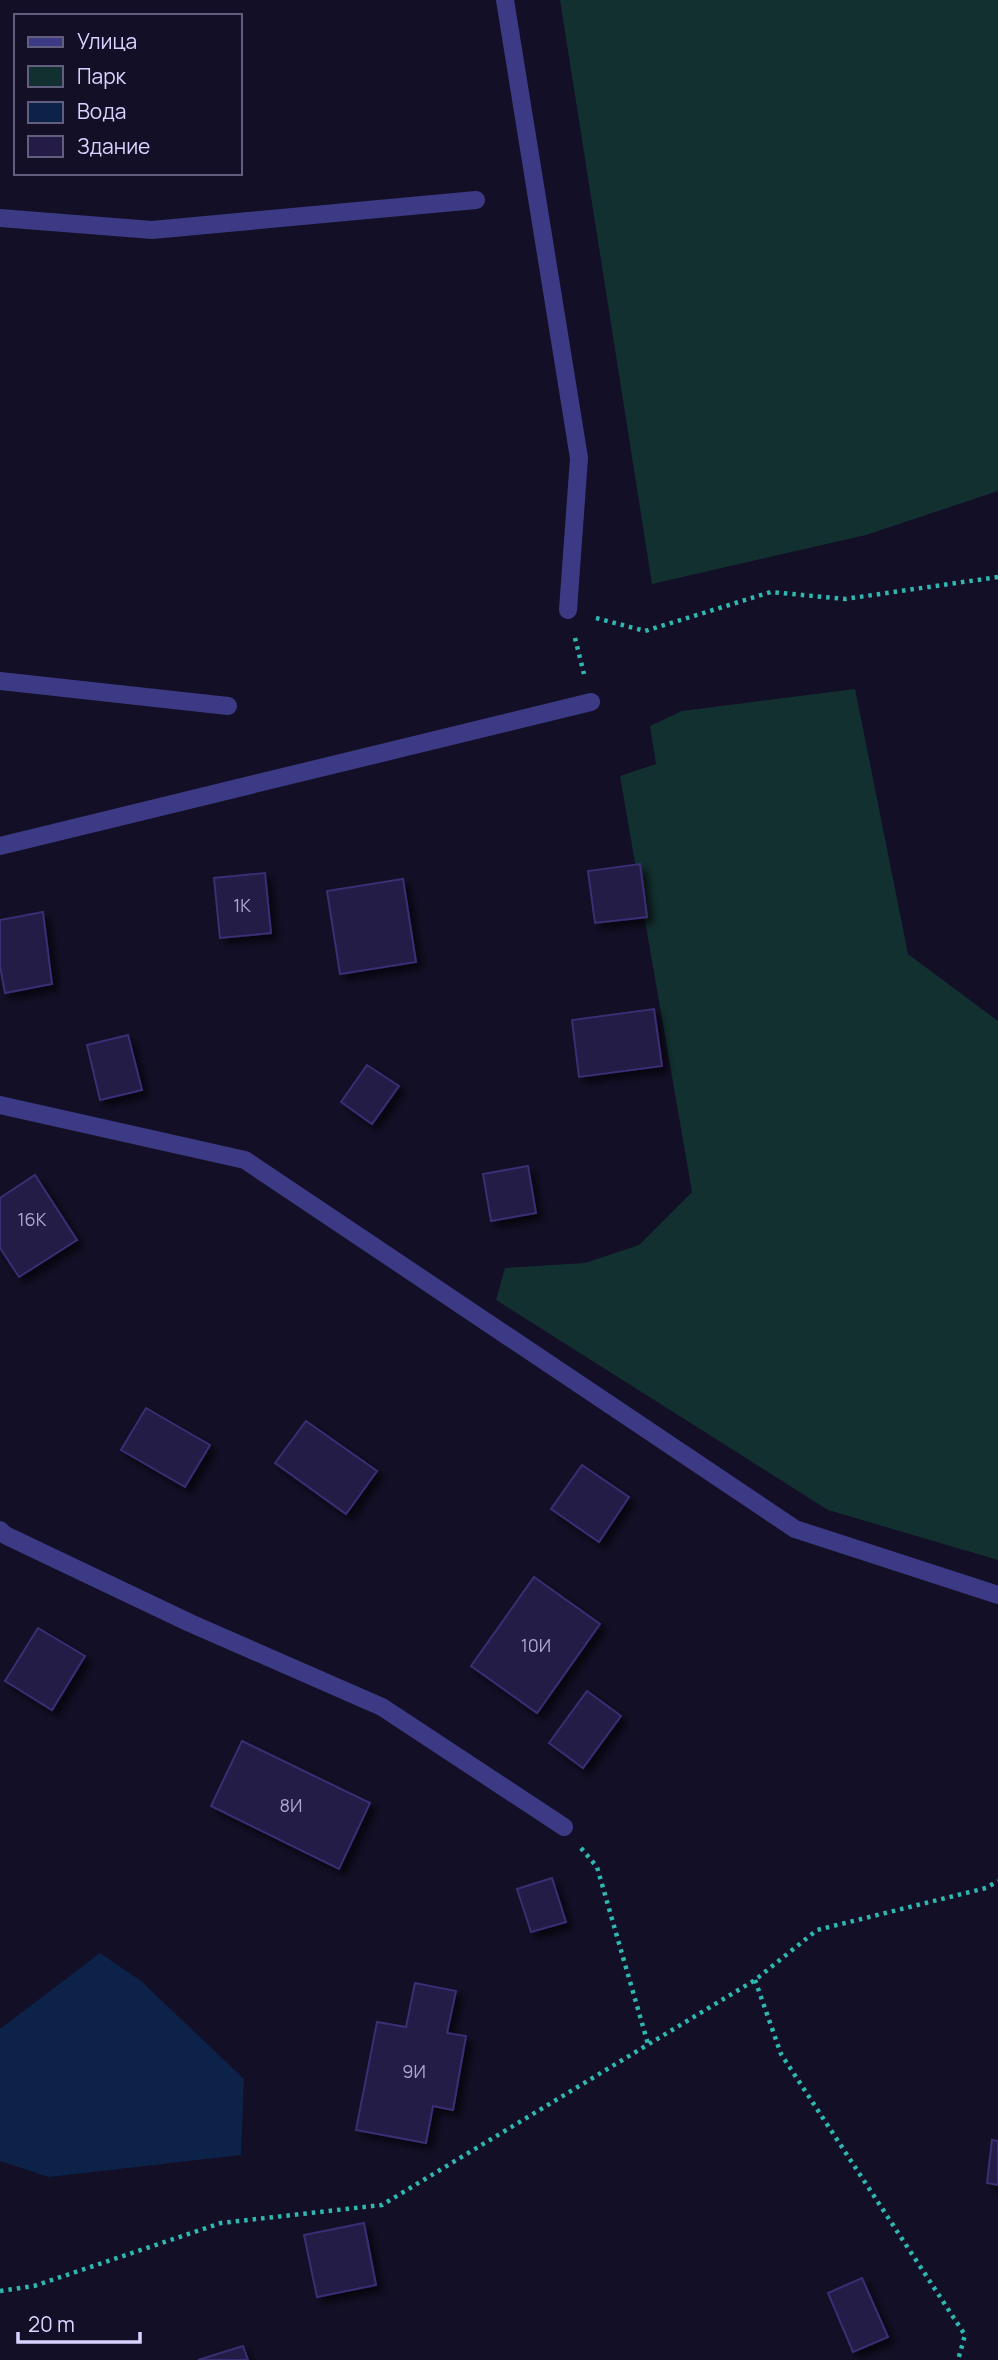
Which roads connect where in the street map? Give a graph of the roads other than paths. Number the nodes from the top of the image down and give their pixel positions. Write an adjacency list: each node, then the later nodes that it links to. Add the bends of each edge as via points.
1 (505, 0): 4 (street, via 579,458)
2 (476, 200): 3 (street, via 152,230)
3 (0, 218)
4 (568, 610)
5 (0, 681): 7 (street)
6 (591, 702): 8 (street)
7 (228, 706)
8 (0, 846)
9 (0, 1105): 11 (street, via 245,1160 794,1529)
10 (2, 1536): 12 (street, via 382,1707)
11 (998, 1595)
12 (565, 1827)

